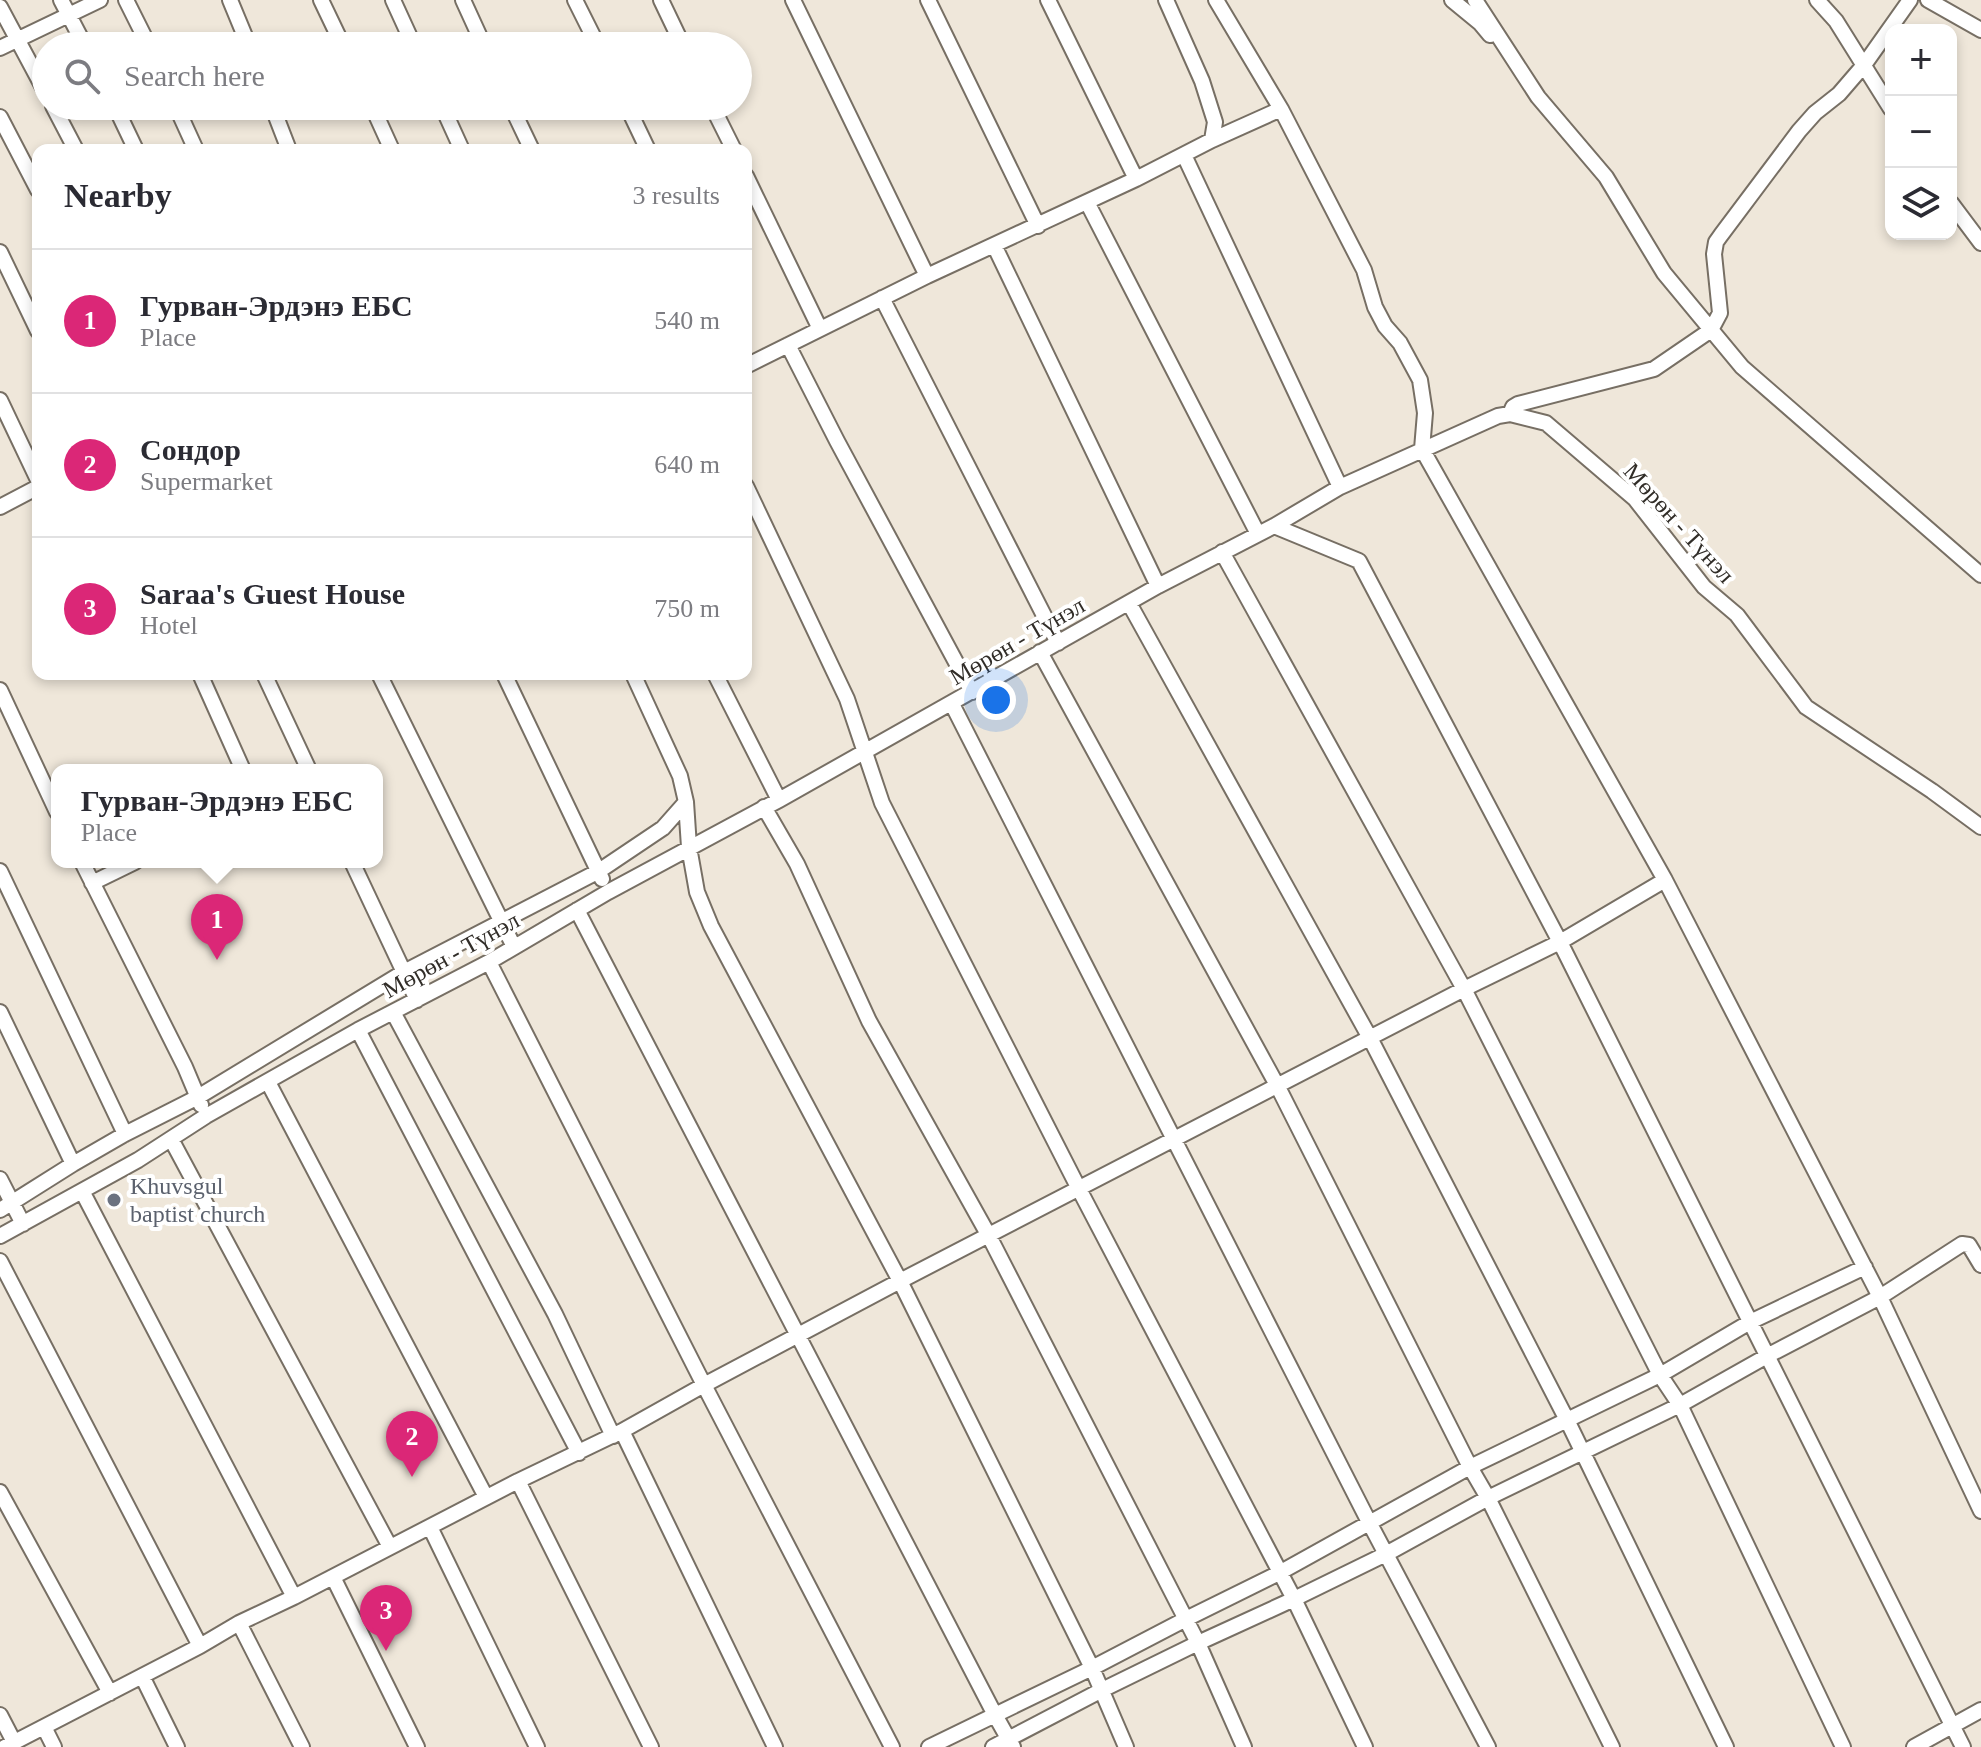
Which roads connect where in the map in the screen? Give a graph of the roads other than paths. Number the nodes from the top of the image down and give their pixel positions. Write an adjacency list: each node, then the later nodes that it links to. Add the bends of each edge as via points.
1 (61, 0): 21 (street)
2 (100, 0): 21 (street)
3 (126, 0): 26 (street)
4 (230, 0): 27 (street)
5 (321, 0): 28 (street)
6 (393, 0): 29 (street)
7 (463, 0): 30 (street)
8 (575, 0): 31 (street)
9 (661, 0): 32 (street)
10 (793, 0): 70 (street)
11 (928, 0): 66 (street)
12 (1048, 0): 62 (street)
13 (1166, 0): 50 (street, via 1202,81 1215,122)
14 (1216, 0): 39 (street)
15 (1452, 0): 37 (street, via 1480,23)
16 (1475, 0): 37 (street)
17 (1817, 0): 35 (street)
18 (1910, 0): 35 (street)
19 (1928, 0): 22 (street)
20 (0, 7): 33 (street)
21 (69, 14): 24 (street); 25 (street)
22 (1981, 30)
23 (32, 32): 33 (street)
24 (33, 32)
25 (78, 32)
26 (142, 32)
27 (243, 32)
28 (336, 32)
29 (408, 32)
30 (478, 32)
31 (591, 32)
32 (676, 32)
33 (17, 40): 34 (street); 36 (street)
34 (0, 48)
35 (1864, 65): 38 (street); 74 (street, via 1799,131 1716,242 1720,313)
36 (32, 67)
37 (1526, 78): 74 (street, via 1606,177 1664,273)
38 (1885, 98)
39 (1281, 109): 50 (street); 79 (street, via 1364,270 1375,307 1420,380 1425,413)
40 (0, 117): 61 (street)
41 (60, 120): 51 (street)
42 (122, 120): 52 (street)
43 (182, 120): 53 (street)
44 (277, 120): 54 (street)
45 (378, 120): 55 (street)
46 (448, 120): 56 (street)
47 (518, 120): 57 (street)
48 (634, 120): 58 (street)
49 (719, 120): 59 (street)
50 (1212, 140): 60 (street)
51 (73, 144)
52 (133, 144)
53 (193, 144)
54 (287, 144)
55 (389, 144)
56 (459, 144)
57 (529, 144)
58 (645, 144)
59 (731, 144)
60 (1184, 155): 62 (street); 81 (street)
61 (32, 178)
62 (1136, 179): 64 (street)
63 (752, 188): 73 (street)
64 (1087, 202): 66 (street); 86 (street)
65 (1957, 211): 67 (street)
66 (1038, 226): 68 (street)
67 (1981, 243)
68 (994, 245): 70 (street); 89 (street)
69 (0, 252): 72 (street)
70 (927, 276): 71 (street)
71 (882, 298): 73 (street); 91 (street)
72 (32, 319)
73 (820, 329): 75 (street)
74 (1711, 330): 78 (street, via 1654,369 1518,404); 88 (street, via 1742,367)
75 (788, 345): 76 (street); 100 (street)
76 (752, 358)
77 (0, 400): 80 (street)
78 (1510, 414): 79 (street, Мөрөн - Түнэл); 109 (street, Мөрөн - Түнэл, via 1546,423 1635,499 1704,587 1737,615 1806,707)
79 (1422, 449): 81 (street, Мөрөн - Түнэл); 116 (street)
80 (32, 467)
81 (1340, 487): 85 (street, Мөрөн - Түнэл)
82 (32, 490): 84 (street)
83 (752, 499): 102 (street, via 847,699)
84 (0, 507)
85 (1274, 526): 86 (street, Мөрөн - Түнэл); 121 (street, via 1359,561)
86 (1258, 534): 87 (street, Мөрөн - Түнэл)
87 (1222, 552): 89 (street, Мөрөн - Түнэл); 125 (street)
88 (1981, 575)
89 (1158, 586): 90 (street, Мөрөн - Түнэл)
90 (1129, 603): 91 (street, Мөрөн - Түнэл); 130 (street)
91 (1058, 643): 92 (street, Мөрөн - Түнэл)
92 (1040, 652): 100 (street, Мөрөн - Түнэл); 132 (street)
93 (203, 680): 103 (street)
94 (267, 680): 104 (street)
95 (382, 680): 120 (street)
96 (507, 680): 115 (street)
97 (636, 680): 107 (street, via 680,776)
98 (718, 680): 106 (street)
99 (0, 690): 105 (street)
100 (972, 692): 101 (street, Мөрөн - Түнэл)
101 (952, 704): 102 (street, Мөрөн - Түнэл); 137 (street)
102 (865, 751): 106 (street, Мөрөн - Түнэл); 140 (street, via 882,803)
103 (240, 764)
104 (306, 764)
105 (51, 799)
106 (779, 800): 108 (street, Мөрөн - Түнэл)
107 (686, 802): 110 (street); 115 (street, via 663,828)
108 (764, 807): 110 (street, Мөрөн - Түнэл); 145 (street, via 797,864 869,1021)
109 (1981, 827)
110 (689, 847): 118 (street, Мөрөн - Түнэл); 149 (street, via 697,892 716,938)
111 (85, 868): 117 (street)
112 (123, 868): 117 (street)
113 (355, 868): 124 (street)
114 (0, 871): 135 (street)
115 (599, 871): 118 (street); 120 (street)
116 (1665, 880): 121 (street); 148 (street)
117 (92, 883): 133 (street)
118 (608, 892): 119 (street, Мөрөн - Түнэл)
119 (577, 910): 122 (street, Мөрөн - Түнэл); 152 (street)
120 (502, 922): 122 (street); 124 (street)
121 (1560, 942): 125 (street); 151 (street)
122 (514, 947): 123 (street, Мөрөн - Түнэл)
123 (489, 962): 126 (street, Мөрөн - Түнэл); 155 (street)
124 (404, 972): 126 (street); 133 (street)
125 (1464, 989): 130 (street); 154 (street)
126 (417, 1000): 128 (street, Мөрөн - Түнэл)
127 (0, 1012): 138 (street)
128 (393, 1012): 129 (street, Мөрөн - Түнэл); 158 (street)
129 (358, 1030): 131 (street, Мөрөн - Түнэл); 160 (street)
130 (1370, 1038): 132 (street); 157 (street)
131 (268, 1082): 134 (street, Мөрөн - Түнэл); 164 (street)
132 (1278, 1087): 137 (street); 161 (street)
133 (198, 1097): 134 (street); 135 (street)
134 (206, 1116): 136 (street, Мөрөн - Түнэл)
135 (125, 1134): 138 (street)
136 (171, 1139): 141 (street, Мөрөн - Түнэл); 169 (street)
137 (1174, 1140): 140 (street); 167 (street)
138 (73, 1164): 142 (street)
139 (0, 1179): 142 (street)
140 (1079, 1189): 145 (street); 171 (street)
141 (82, 1191): 143 (street, Мөрөн - Түнэл); 173 (street)
142 (6, 1207): 143 (street)
143 (23, 1224): 144 (street, Мөрөн - Түнэл)
144 (0, 1236)
145 (989, 1236): 149 (street); 175 (street)
146 (1979, 1257): 150 (street, via 1962,1244)
147 (0, 1261): 178 (street)
148 (1865, 1267): 150 (street); 151 (street)
149 (900, 1281): 152 (street); 179 (street)
150 (1880, 1297): 153 (street); 166 (street)
151 (1750, 1322): 153 (street); 154 (street)
152 (797, 1336): 155 (street); 185 (street)
153 (1767, 1356): 156 (street); 187 (street)
154 (1660, 1375): 156 (street); 157 (street)
155 (704, 1385): 158 (street); 197 (street)
156 (1680, 1405): 159 (street); 206 (street)
157 (1567, 1420): 159 (street); 161 (street)
158 (617, 1434): 160 (street); 196 (street)
159 (1582, 1451): 165 (street); 205 (street)
160 (579, 1453): 162 (street)
161 (1470, 1467): 165 (street); 167 (street)
162 (518, 1481): 164 (street); 195 (street)
163 (0, 1492): 182 (street)
164 (486, 1497): 168 (street)
165 (1488, 1498): 170 (street); 204 (street)
166 (1981, 1511)
167 (1369, 1522): 170 (street); 171 (street)
168 (430, 1527): 169 (street); 194 (street)
169 (390, 1547): 172 (street)
170 (1386, 1554): 174 (street); 203 (street)
171 (1279, 1573): 174 (street); 175 (street)
172 (333, 1577): 173 (street); 193 (street)
173 (294, 1597): 176 (street)
174 (1294, 1599): 177 (street); 202 (street)
175 (1186, 1619): 177 (street); 179 (street)
176 (239, 1623): 178 (street); 192 (street)
177 (1198, 1643): 181 (street); 201 (street)
178 (200, 1646): 180 (street)
179 (1092, 1668): 181 (street); 185 (street)
180 (142, 1676): 182 (street); 191 (street)
181 (1102, 1690): 188 (street); 200 (street)
182 (110, 1693): 186 (street)
183 (1981, 1710): 187 (street)
184 (0, 1715): 189 (street)
185 (995, 1715): 188 (street); 198 (street)
186 (44, 1727): 189 (street); 190 (street)
187 (1952, 1727): 207 (street); 208 (street)
188 (1012, 1743): 199 (street)
189 (10, 1745)
190 (54, 1747)
191 (177, 1747)
192 (302, 1747)
193 (417, 1747)
194 (537, 1747)
195 (651, 1747)
196 (775, 1747)
197 (892, 1747)
198 (929, 1747)
199 (993, 1747)
200 (1126, 1747)
201 (1244, 1747)
202 (1365, 1747)
203 (1488, 1747)
204 (1612, 1747)
205 (1726, 1747)
206 (1843, 1747)
207 (1914, 1747)
208 (1963, 1747)

